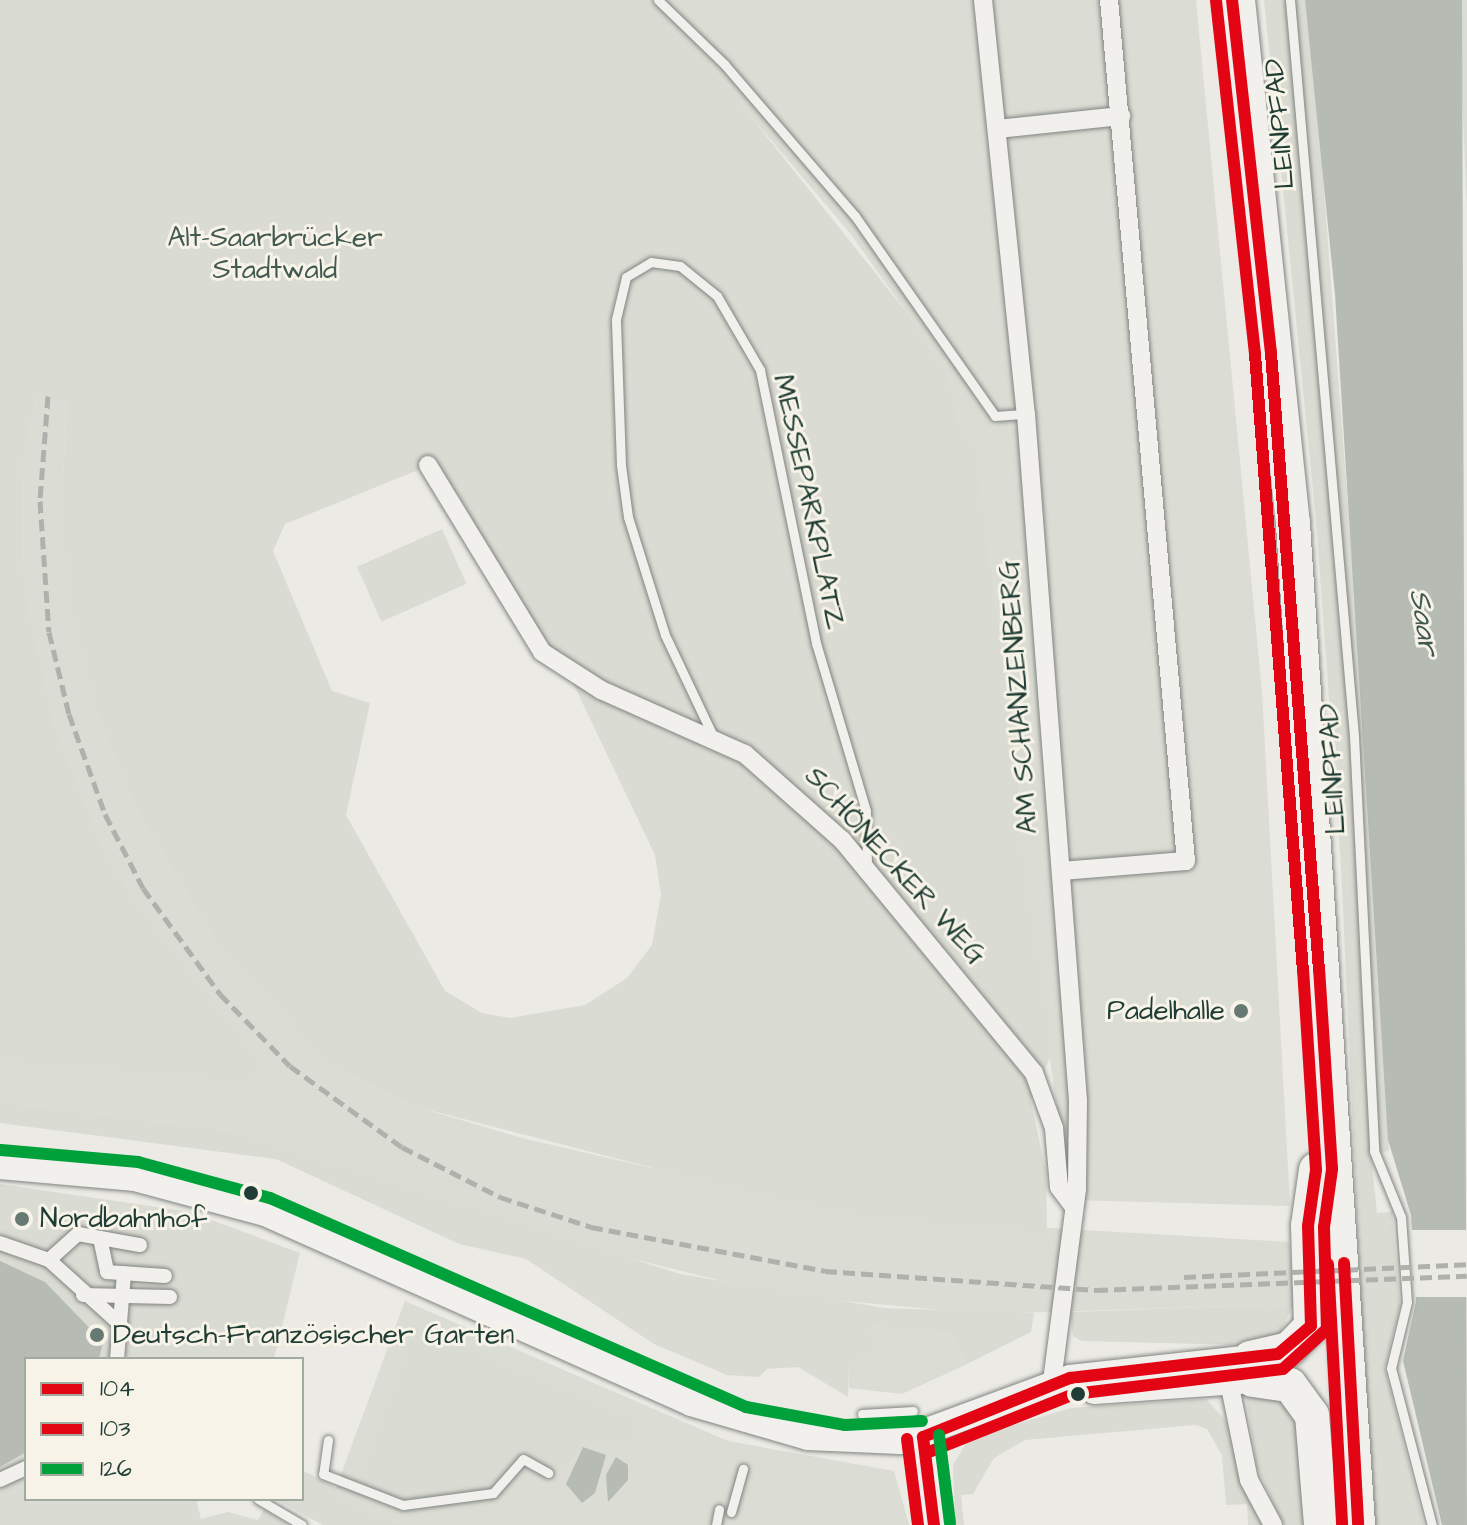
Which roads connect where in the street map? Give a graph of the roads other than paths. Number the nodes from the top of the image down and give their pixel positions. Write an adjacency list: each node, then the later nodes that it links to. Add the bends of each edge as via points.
1 (658, 0): 9 (lane, via 725,65 855,216 995,416)
2 (983, 0): 8 (street, AM SCHANZENBERG)
3 (1109, 0): 7 (street)
4 (1216, 0): 15 (highway, via 1267,495)
5 (1238, 0): 47 (highway, via 1293,524)
6 (1290, 0): 48 (lane, LEINPFAD, via 1354,736 1374,1151 1401,1217 1407,1302 1391,1368)
7 (1121, 116): 8 (street); 13 (street, via 1165,694 1186,861)
8 (997, 129): 9 (street, AM SCHANZENBERG)
9 (1026, 414): 13 (street, AM SCHANZENBERG)
10 (428, 465): 11 (street, SCHÖNECKER WEG, via 542,652 601,690)
11 (712, 734): 12 (street, SCHÖNECKER WEG, via 793,791); 12 (lane, MESSEPARKPLATZ, via 665,635 628,517 621,465 616,319 626,277 651,262 680,266 717,296 760,370 816,643 866,811)
12 (867, 871): 16 (street, SCHÖNECKER WEG, via 1034,1073 1054,1128 1059,1187)
13 (1061, 871): 16 (street, AM SCHANZENBERG, via 1078,1101)
14 (0, 1166): 32 (main road, via 122,1176 265,1213 741,1422 844,1441)
15 (1316, 1170): 28 (highway, via 1308,1226 1311,1326 1289,1349); 46 (highway)
16 (1074, 1207): 29 (street, AM SCHANZENBERG)
17 (100, 1238): 19 (street); 20 (street, via 78,1234); 21 (street, via 107,1272)
18 (0, 1243): 20 (street)
19 (140, 1245)
20 (49, 1260): 23 (street)
21 (124, 1273): 22 (street); 24 (street)
22 (165, 1276)
23 (83, 1295): 24 (street); 26 (street)
24 (123, 1297): 25 (street); 26 (street)
25 (170, 1297)
26 (121, 1325): 27 (street)
27 (117, 1357)
28 (1239, 1370): 29 (main road, via 1093,1374); 44 (street, via 1249,1480); 45 (highway, via 1290,1385 1312,1415)
29 (1051, 1389): 32 (main road)
30 (913, 1411): 31 (lane)
31 (862, 1414)
32 (923, 1437): 43 (main road)
33 (328, 1440): 36 (lane, via 323,1474 403,1505 493,1493 523,1459)
34 (24, 1469): 37 (street)
35 (743, 1469): 40 (lane)
36 (548, 1473)
37 (0, 1480)
38 (261, 1501): 41 (lane)
39 (719, 1509): 42 (lane)
40 (731, 1512)
41 (302, 1525)
42 (716, 1525)
43 (934, 1525)
44 (1273, 1525)
45 (1321, 1525)
46 (1335, 1525)
47 (1358, 1525)
48 (1432, 1525)

